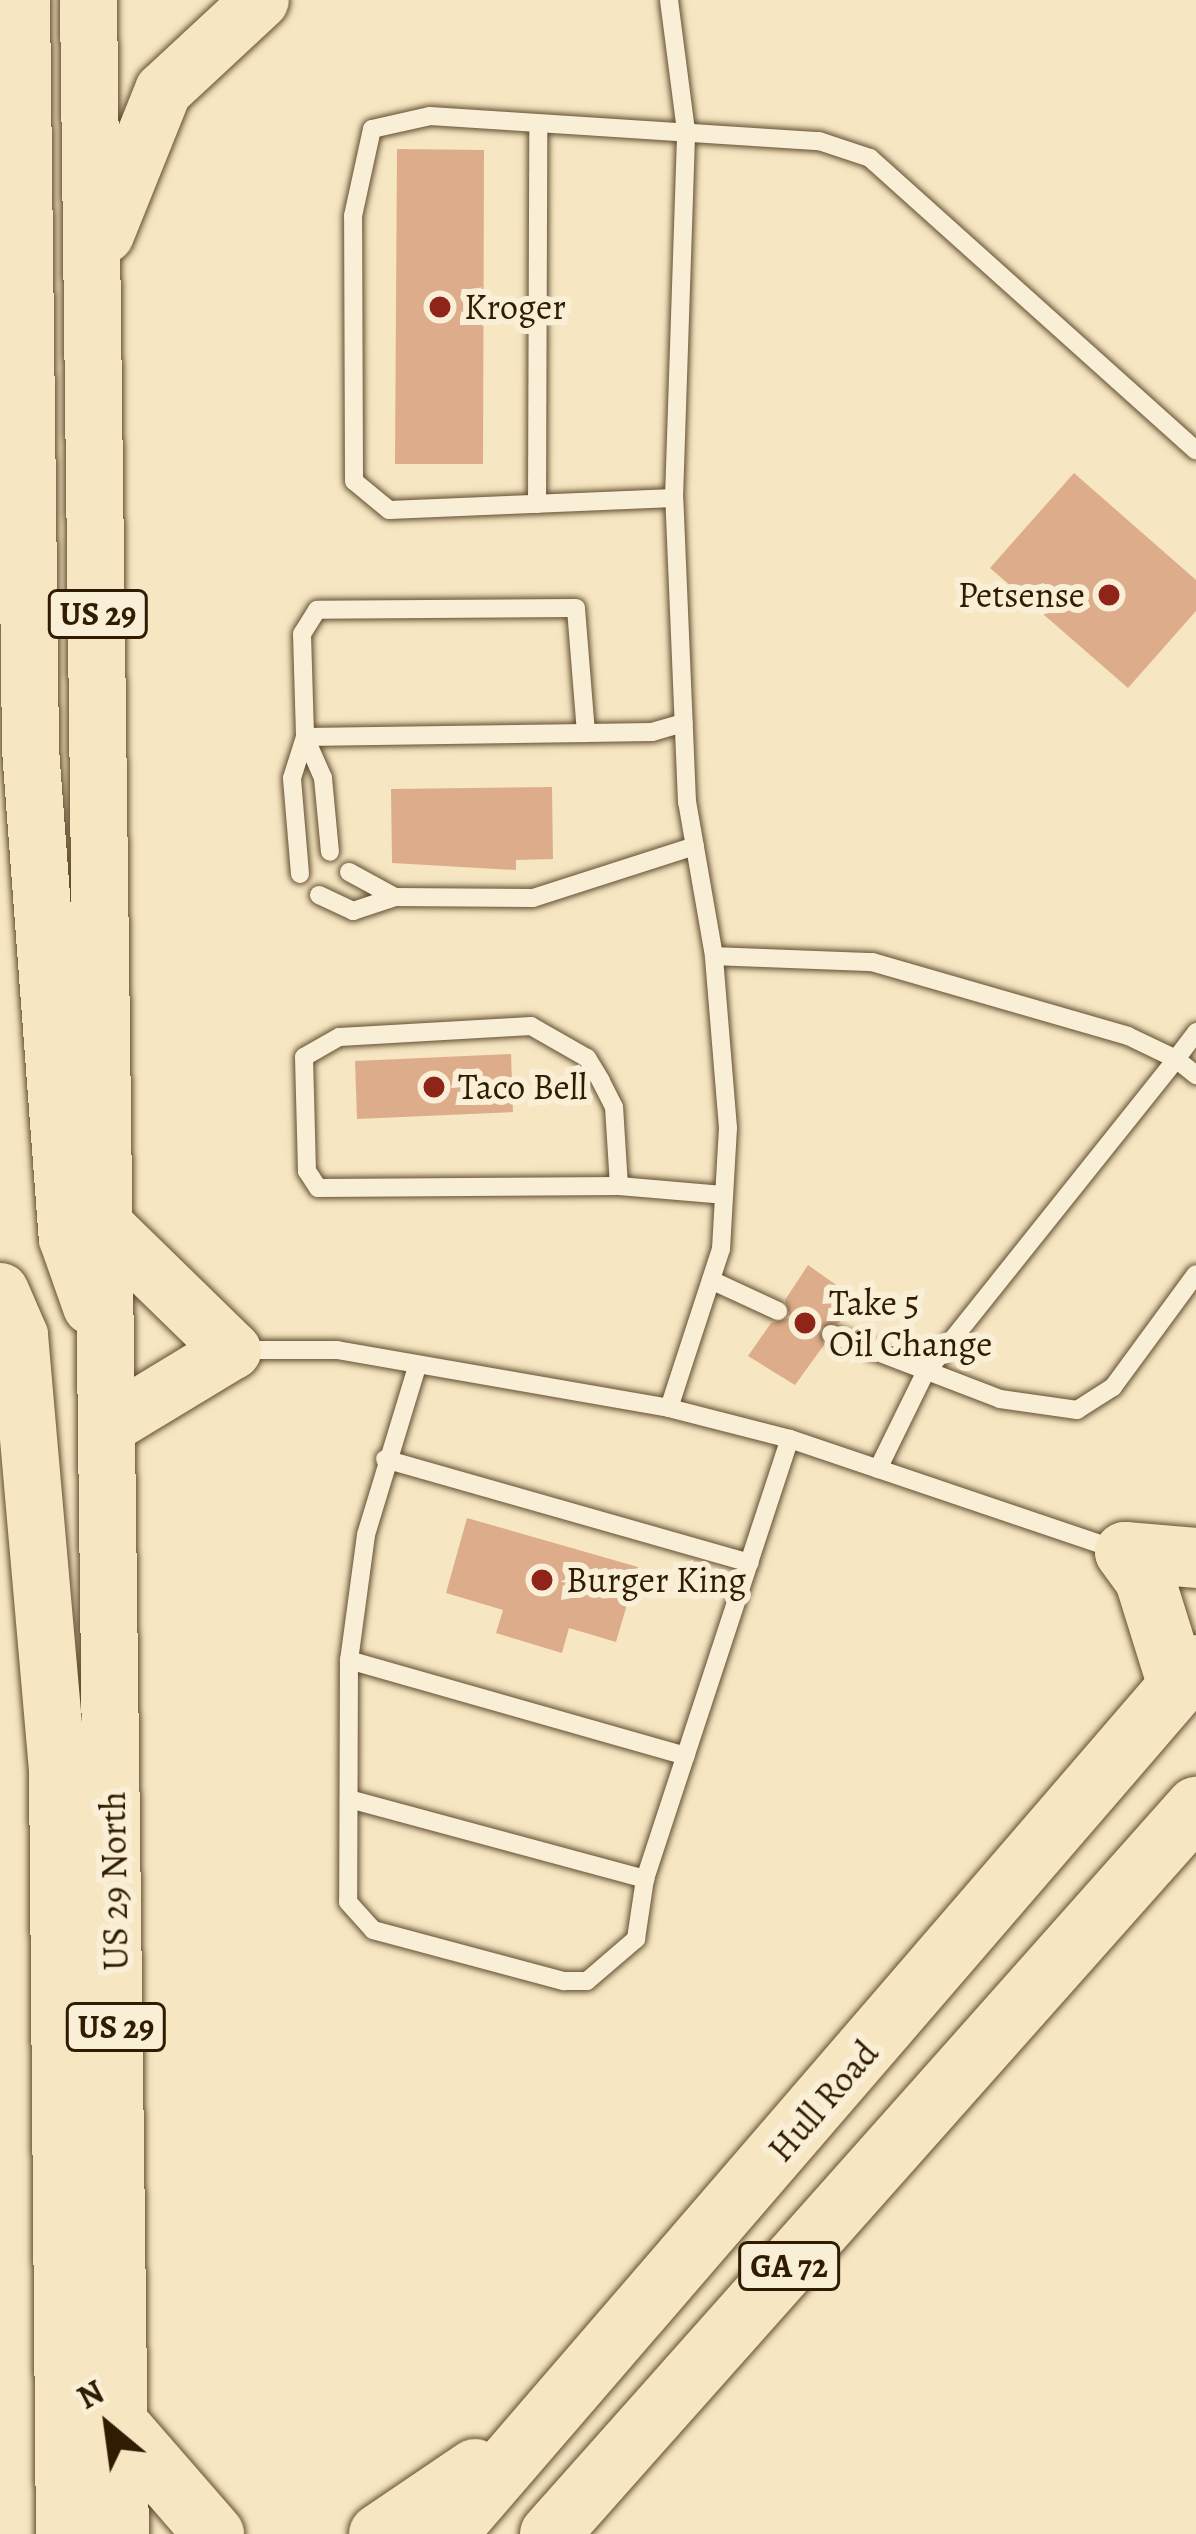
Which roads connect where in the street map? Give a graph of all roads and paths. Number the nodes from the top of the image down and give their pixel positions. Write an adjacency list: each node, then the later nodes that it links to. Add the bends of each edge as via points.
1 (20, 0): 33 (main road, via 40,923 67,1238)
2 (88, 0): 7 (main road, US 29)
3 (260, 0): 7 (main road, via 163,90)
4 (669, 0): 6 (lane)
5 (538, 126): 6 (lane); 10 (lane); 10 (lane, via 430,116 372,128 353,216 354,481 389,510)
6 (686, 131): 8 (lane, via 819,141 870,158); 9 (lane)
7 (92, 273): 26 (main road, US 29)
8 (1196, 452)
9 (674, 498): 10 (lane); 11 (lane)
10 (537, 504)
11 (684, 723): 12 (lane); 14 (lane)
12 (586, 734): 13 (lane); 13 (lane, via 576,608 317,610 302,634)
13 (305, 737): 15 (lane, via 323,778); 17 (lane, via 292,778)
14 (695, 846): 19 (lane, via 532,898); 20 (lane)
15 (330, 851)
16 (349, 872): 19 (lane)
17 (300, 874)
18 (319, 895): 19 (lane, via 353,911)
19 (395, 897)
20 (714, 956): 22 (lane, via 872,962 1128,1036); 25 (lane)
21 (1196, 1032): 22 (lane)
22 (1176, 1059): 23 (lane); 35 (lane)
23 (1196, 1075)
24 (619, 1186): 24 (lane, via 338,1194 307,1171 304,1057 339,1037 531,1027 587,1058 601,1081 614,1107); 25 (lane)
25 (724, 1195): 28 (lane)
26 (106, 1228): 32 (main road); 33 (main road, US 29 North / US 29)
27 (1196, 1274): 35 (lane, via 1113,1387 1077,1410)
28 (711, 1280): 30 (lane); 36 (lane)
29 (0, 1291): 54 (main road, via 19,1335 57,1768)
30 (778, 1311)
31 (831, 1334): 35 (lane)
32 (232, 1350): 34 (lane, via 337,1350); 37 (main road)
33 (109, 1355): 37 (main road, US 29 North / US 29)
34 (416, 1370): 36 (lane); 39 (lane)
35 (924, 1375): 40 (lane)
36 (669, 1408): 38 (lane)
37 (108, 1425): 53 (main road, US 29 North / US 29)
38 (790, 1439): 40 (lane); 43 (lane)
39 (385, 1459): 43 (lane); 44 (lane)
40 (878, 1469): 41 (lane)
41 (1125, 1552): 42 (highway); 45 (highway)
42 (1196, 1558)
43 (749, 1563): 47 (lane)
44 (349, 1660): 47 (lane); 48 (lane)
45 (1187, 1676): 46 (highway, Hull Road / GA 72)
46 (1137, 1734): 51 (highway, via 1088,1852 1001,1951 1004,1974); 52 (highway, Hull Road / GA 72)
47 (686, 1756): 50 (lane)
48 (349, 1799): 50 (lane); 50 (lane, via 344,1844 356,1921 543,1976 587,1982 636,1939)
49 (1183, 1833): 51 (highway, GA 72)
50 (645, 1879)
51 (1028, 1998): 59 (highway, GA 72)
52 (559, 2412): 57 (highway); 58 (highway, Hull Road / GA 72)
53 (121, 2427): 55 (main road, US 29 North / US 29); 56 (highway)
54 (64, 2534)
55 (120, 2534)
56 (214, 2534)
57 (379, 2534)
58 (447, 2534)
59 (550, 2534)

